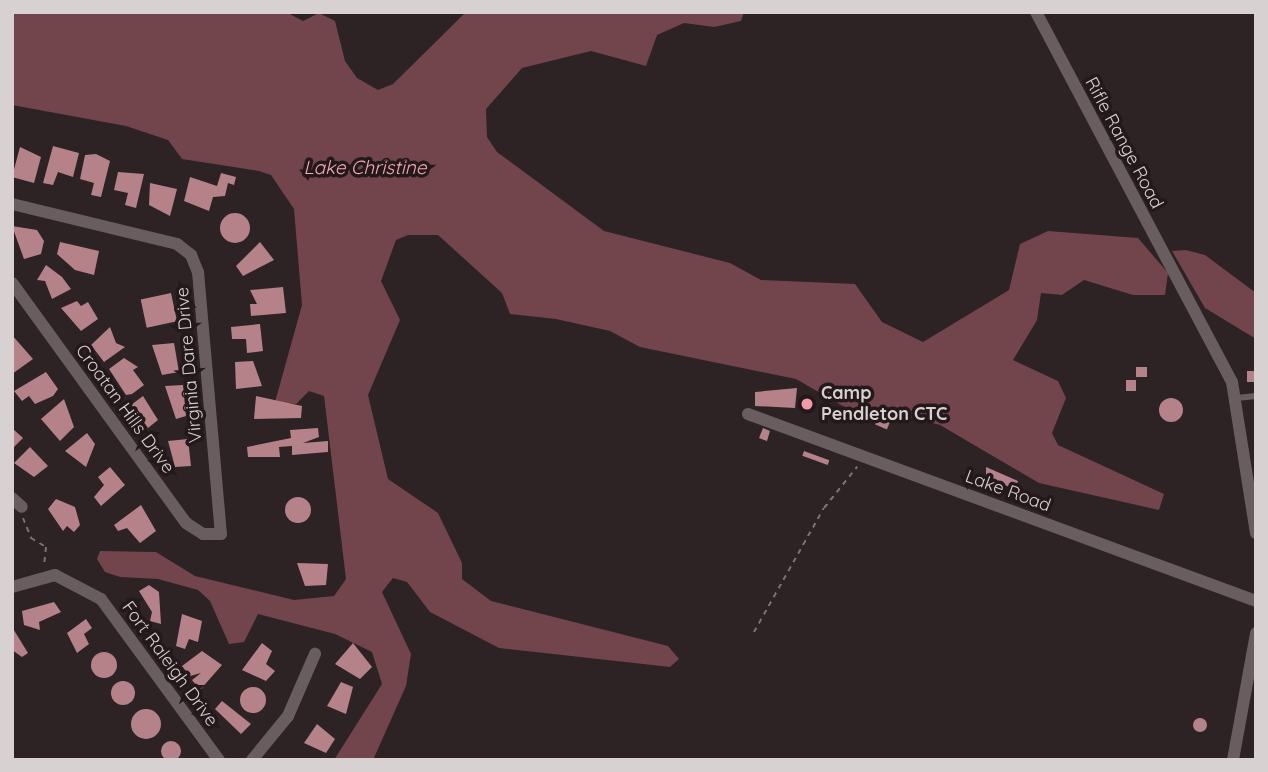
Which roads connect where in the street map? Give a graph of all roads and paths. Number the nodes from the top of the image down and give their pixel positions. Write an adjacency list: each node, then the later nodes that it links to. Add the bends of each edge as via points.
1 (1036, 12): 5 (street, Rifle Range Road)
2 (12, 204): 10 (street, Virginia Dare Drive, via 177,244 191,256 198,272)
3 (12, 283): 10 (street, Croatan Hills Drive, via 186,523 203,534)
4 (1256, 396): 5 (lane)
5 (1237, 397): 9 (street, Rifle Range Road)
6 (748, 414): 7 (street, Lake Road)
7 (864, 457): 13 (street, Lake Road); 14 (path, via 824,508)
8 (17, 503): 11 (path, via 31,538 46,547)
9 (1256, 533)
10 (221, 534)
11 (41, 576): 12 (street); 17 (street, Fort Raleigh Drive, via 66,578 100,599)
12 (12, 587)
13 (1256, 601)
14 (754, 632)
15 (1256, 633): 19 (street)
16 (316, 654): 18 (street, via 288,716)
17 (219, 760)
18 (252, 760)
19 (1233, 760)

